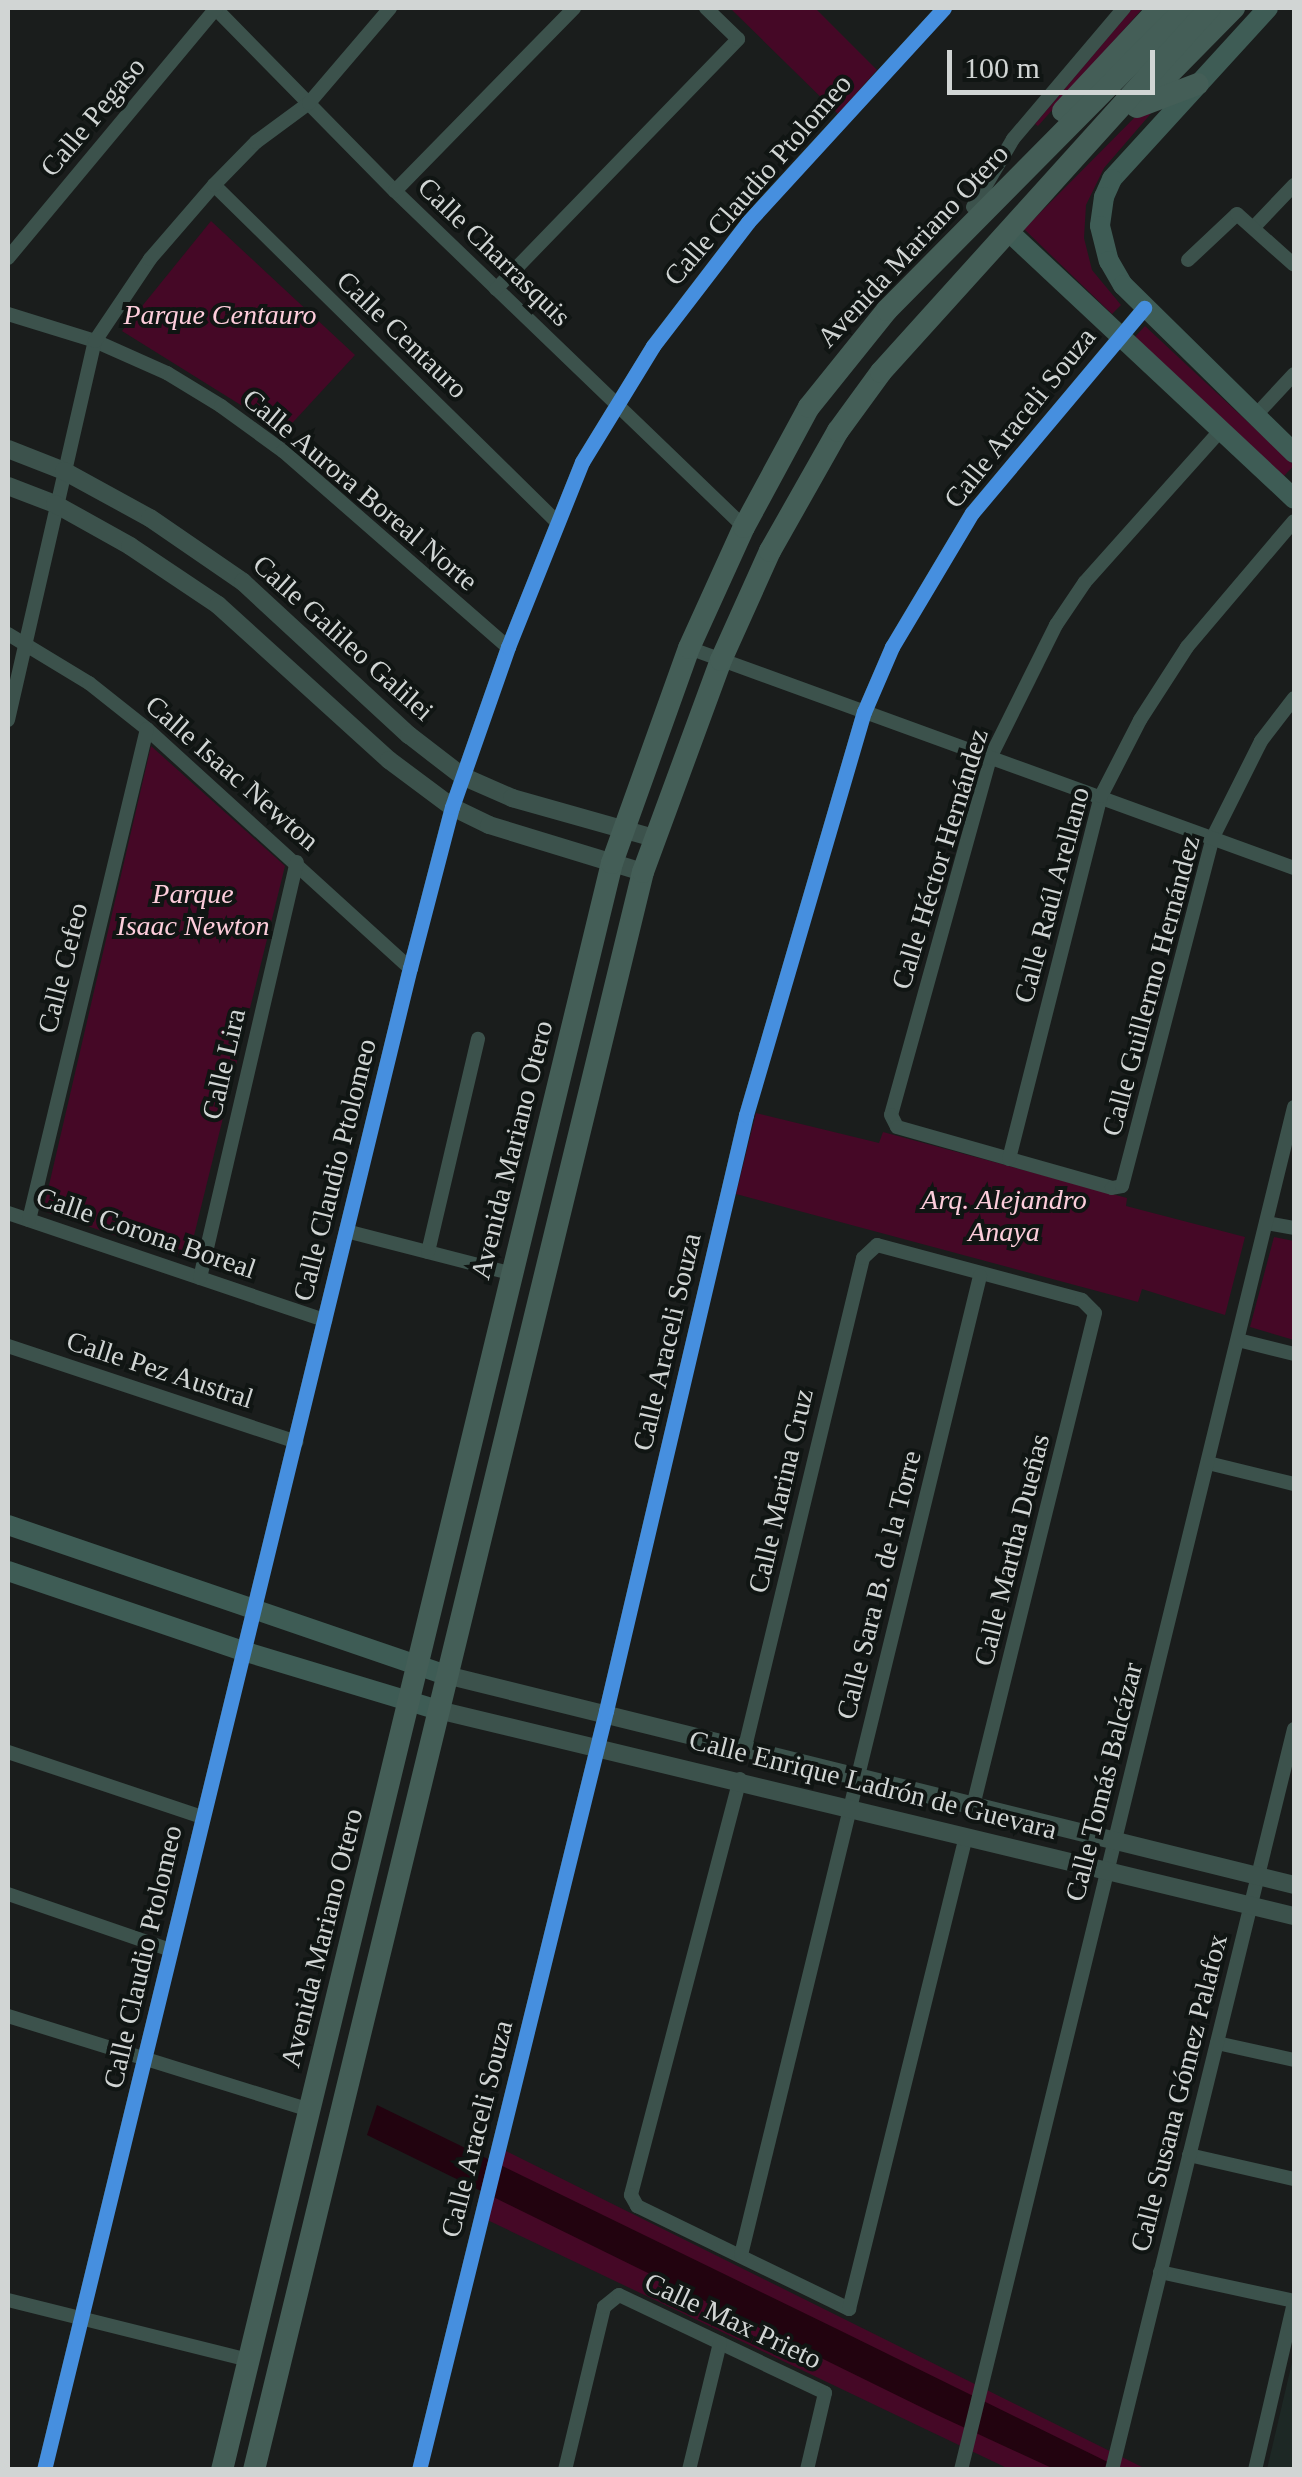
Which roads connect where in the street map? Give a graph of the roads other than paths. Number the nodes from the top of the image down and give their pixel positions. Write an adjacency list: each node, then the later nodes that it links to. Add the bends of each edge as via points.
1 (216, 8): 12 (street, Calle Charrasquis); 22 (street, Calle Pegaso)
2 (390, 8): 12 (street)
3 (574, 8): 16 (street)
4 (706, 8): 25 (street, via 738,39)
5 (944, 8): 31 (street, Calle Claudio Ptolomeo, via 720,255)
6 (1124, 8): 18 (street, via 1012,139)
7 (1210, 8): 10 (main road, Avenida Mariano Otero)
8 (1234, 8): 13 (main road)
9 (1268, 8): 11 (main road)
10 (1176, 17): 17 (main road, Avenida Mariano Otero); 18 (main road); 21 (main road, Avenida Mariano Otero)
11 (1198, 84): 13 (main road); 26 (main road, via 1104,197 1104,248 1115,274)
12 (308, 103): 14 (street); 16 (street, Calle Charrasquis)
13 (1137, 107): 17 (main road)
14 (214, 185): 29 (street, via 150,259); 40 (street, Calle Centauro)
15 (1294, 186): 19 (street)
16 (395, 190): 25 (street, Calle Charrasquis)
17 (1044, 192): 20 (main road, Avenida Mariano Otero)
18 (973, 207): 21 (main road)
19 (1254, 227): 23 (street, via 1234,214); 24 (street)
20 (1008, 231): 28 (main road); 47 (main road, Avenida Mariano Otero, via 838,430 770,551)
21 (949, 246): 42 (main road, Avenida Mariano Otero, via 809,407)
22 (8, 258)
23 (1188, 260)
24 (1294, 265)
25 (496, 288): 31 (street, Calle Charrasquis)
26 (1144, 308): 28 (street, Calle Araceli Souza); 32 (main road)
27 (8, 314): 29 (street, Calle Aurora Boreal Norte)
28 (1119, 336): 33 (main road); 49 (street, Calle Araceli Souza, via 972,513 892,647)
29 (95, 341): 36 (street); 45 (street, Calle Aurora Boreal Norte, via 166,373 284,451)
30 (1294, 374): 32 (street)
31 (616, 404): 40 (street, Calle Claudio Ptolomeo); 42 (street, Calle Charrasquis)
32 (1255, 416): 35 (main road)
33 (1220, 431): 38 (main road); 52 (street, Calle Héctor Hernández, via 1056,624)
34 (8, 449): 36 (street, Calle Galileo Galilei)
35 (1294, 453)
36 (64, 471): 39 (street); 53 (street, Calle Galileo Galilei, via 150,518 243,582)
37 (8, 486): 39 (street)
38 (1294, 500)
39 (55, 504): 44 (street); 55 (street, via 218,606 388,760)
40 (556, 520): 45 (street, Calle Claudio Ptolomeo)
41 (1294, 521): 54 (street, Calle Raúl Arellano, via 1187,646)
42 (744, 527): 46 (main road, Avenida Mariano Otero)
43 (8, 634): 44 (street, Calle Isaac Newton)
44 (25, 643): 50 (street); 51 (street, Calle Isaac Newton)
45 (508, 646): 53 (street, Calle Claudio Ptolomeo)
46 (689, 648): 47 (street); 56 (main road, Avenida Mariano Otero)
47 (721, 660): 49 (street); 57 (main road, Avenida Mariano Otero)
48 (1294, 698): 58 (street, Calle Guillermo Hernández, via 1261,741)
49 (864, 712): 52 (street); 91 (street, Calle Araceli Souza, via 746,1115)
50 (8, 720)
51 (147, 729): 59 (street, Calle Isaac Newton); 68 (street, Calle Cefeo)
52 (990, 758): 54 (street); 66 (street, Calle Héctor Hernández, via 891,1115 898,1128)
53 (462, 776): 55 (street, Calle Claudio Ptolomeo); 56 (street, Calle Galileo Galilei, via 512,798)
54 (1101, 796): 58 (street); 66 (street, Calle Raúl Arellano)
55 (452, 808): 60 (street); 63 (street, Calle Claudio Ptolomeo)
56 (623, 829): 57 (street, Calle Galileo Galilei); 60 (main road, Avenida Mariano Otero)
57 (654, 838): 62 (main road, Avenida Mariano Otero)
58 (1213, 838): 61 (street); 66 (street, Calle Guillermo Hernández, via 1122,1186)
59 (297, 862): 63 (street, Calle Isaac Newton); 75 (street, Calle Lira)
60 (612, 863): 62 (street); 73 (main road, Avenida Mariano Otero)
61 (1294, 868)
62 (642, 872): 88 (main road, Avenida Mariano Otero)
63 (410, 968): 71 (street, Calle Claudio Ptolomeo)
64 (478, 1039): 72 (street)
65 (1294, 1106): 69 (street, Calle Tomás Balcázar)
66 (1009, 1159)
67 (8, 1213): 68 (street, Calle Corona Boreal)
68 (29, 1220): 75 (street, Calle Corona Boreal)
69 (1266, 1222): 70 (street); 77 (street, Calle Tomás Balcázar)
70 (1294, 1228)
71 (346, 1231): 72 (street); 76 (street, Calle Claudio Ptolomeo)
72 (428, 1252): 73 (street)
73 (512, 1274): 87 (main road, Avenida Mariano Otero)
74 (980, 1276): 94 (street, Calle Marina Cruz, via 868,1248); 97 (street, Calle Sara B. de la Torre); 99 (street, Calle Martha Dueñas, via 1082,1300 1095,1319)
75 (200, 1278): 76 (street, Calle Corona Boreal)
76 (325, 1320): 80 (street, Calle Claudio Ptolomeo)
77 (1238, 1340): 79 (street); 81 (street, Calle Tomás Balcázar)
78 (8, 1346): 80 (street, Calle Pez Austral)
79 (1294, 1354)
80 (296, 1442): 85 (street, Calle Claudio Ptolomeo)
81 (1208, 1462): 82 (street); 103 (street, Calle Tomás Balcázar)
82 (1294, 1484)
83 (8, 1525): 85 (main road)
84 (8, 1571): 86 (main road)
85 (253, 1612): 86 (street, Calle Claudio Ptolomeo); 87 (main road)
86 (244, 1651): 89 (main road); 101 (street, Calle Claudio Ptolomeo)
87 (419, 1668): 88 (main road); 89 (main road, Avenida Mariano Otero)
88 (446, 1674): 90 (main road, Avenida Mariano Otero); 91 (street, Calle Enrique Ladrón de Guevara)
89 (410, 1703): 90 (main road); 115 (main road, Avenida Mariano Otero)
90 (438, 1710): 93 (street, Calle Enrique Ladrón de Guevara); 128 (main road, Avenida Mariano Otero)
91 (606, 1711): 93 (street, Calle Araceli Souza); 94 (street, Calle Enrique Ladrón de Guevara)
92 (1294, 1728): 96 (street, Calle Susana Gómez Palafox)
93 (598, 1746): 98 (street, Calle Enrique Ladrón de Guevara); 129 (street, Calle Araceli Souza)
94 (746, 1747): 97 (street, Calle Enrique Ladrón de Guevara)
95 (8, 1752): 101 (street)
96 (1291, 1754): 105 (street, Calle Susana Gómez Palafox)
97 (858, 1777): 99 (street, Calle Enrique Ladrón de Guevara); 100 (street, Calle Sara B. de la Torre)
98 (740, 1779): 100 (street, Calle Enrique Ladrón de Guevara); 118 (street, via 631,2194 638,2206)
99 (973, 1806): 103 (street, Calle Enrique Ladrón de Guevara)
100 (850, 1808): 102 (street, Calle Enrique Ladrón de Guevara); 118 (street, Calle Sara B. de la Torre)
101 (202, 1817): 110 (street, Calle Claudio Ptolomeo)
102 (966, 1836): 104 (street, Calle Enrique Ladrón de Guevara); 118 (street, via 848,2309)
103 (1115, 1840): 104 (street, Calle Tomás Balcázar); 105 (street, Calle Enrique Ladrón de Guevara)
104 (1108, 1870): 108 (street, Calle Enrique Ladrón de Guevara); 133 (street, Calle Tomás Balcázar)
105 (1257, 1878): 106 (street, Calle Enrique Ladrón de Guevara); 108 (street, Calle Susana Gómez Palafox)
106 (1294, 1885)
107 (8, 1894): 110 (street)
108 (1250, 1907): 109 (street, Calle Enrique Ladrón de Guevara); 112 (street, Calle Susana Gómez Palafox)
109 (1294, 1916)
110 (171, 1950): 114 (street, Calle Claudio Ptolomeo)
111 (8, 2016): 114 (street)
112 (1216, 2044): 113 (street); 116 (street, Calle Susana Gómez Palafox)
113 (1294, 2060)
114 (144, 2062): 115 (street); 122 (street, Calle Claudio Ptolomeo)
115 (310, 2110): 124 (main road, Avenida Mariano Otero)
116 (1189, 2156): 117 (street); 119 (street, Calle Susana Gómez Palafox)
117 (1294, 2179)
118 (741, 2256)
119 (1160, 2272): 121 (street); 125 (street, Calle Susana Gómez Palafox)
120 (8, 2300): 122 (street)
121 (1294, 2302): 134 (street)
122 (81, 2317): 124 (street); 126 (street, Calle Claudio Ptolomeo)
123 (720, 2343): 130 (street, Calle Max Prieto, via 619,2295 604,2307); 131 (street); 132 (street, Calle Max Prieto, via 826,2393)
124 (248, 2360): 127 (main road, Avenida Mariano Otero)
125 (1112, 2466)
126 (44, 2470)
127 (222, 2470)
128 (254, 2470)
129 (420, 2470)
130 (565, 2470)
131 (689, 2470)
132 (808, 2470)
133 (961, 2470)
134 (1254, 2470)

